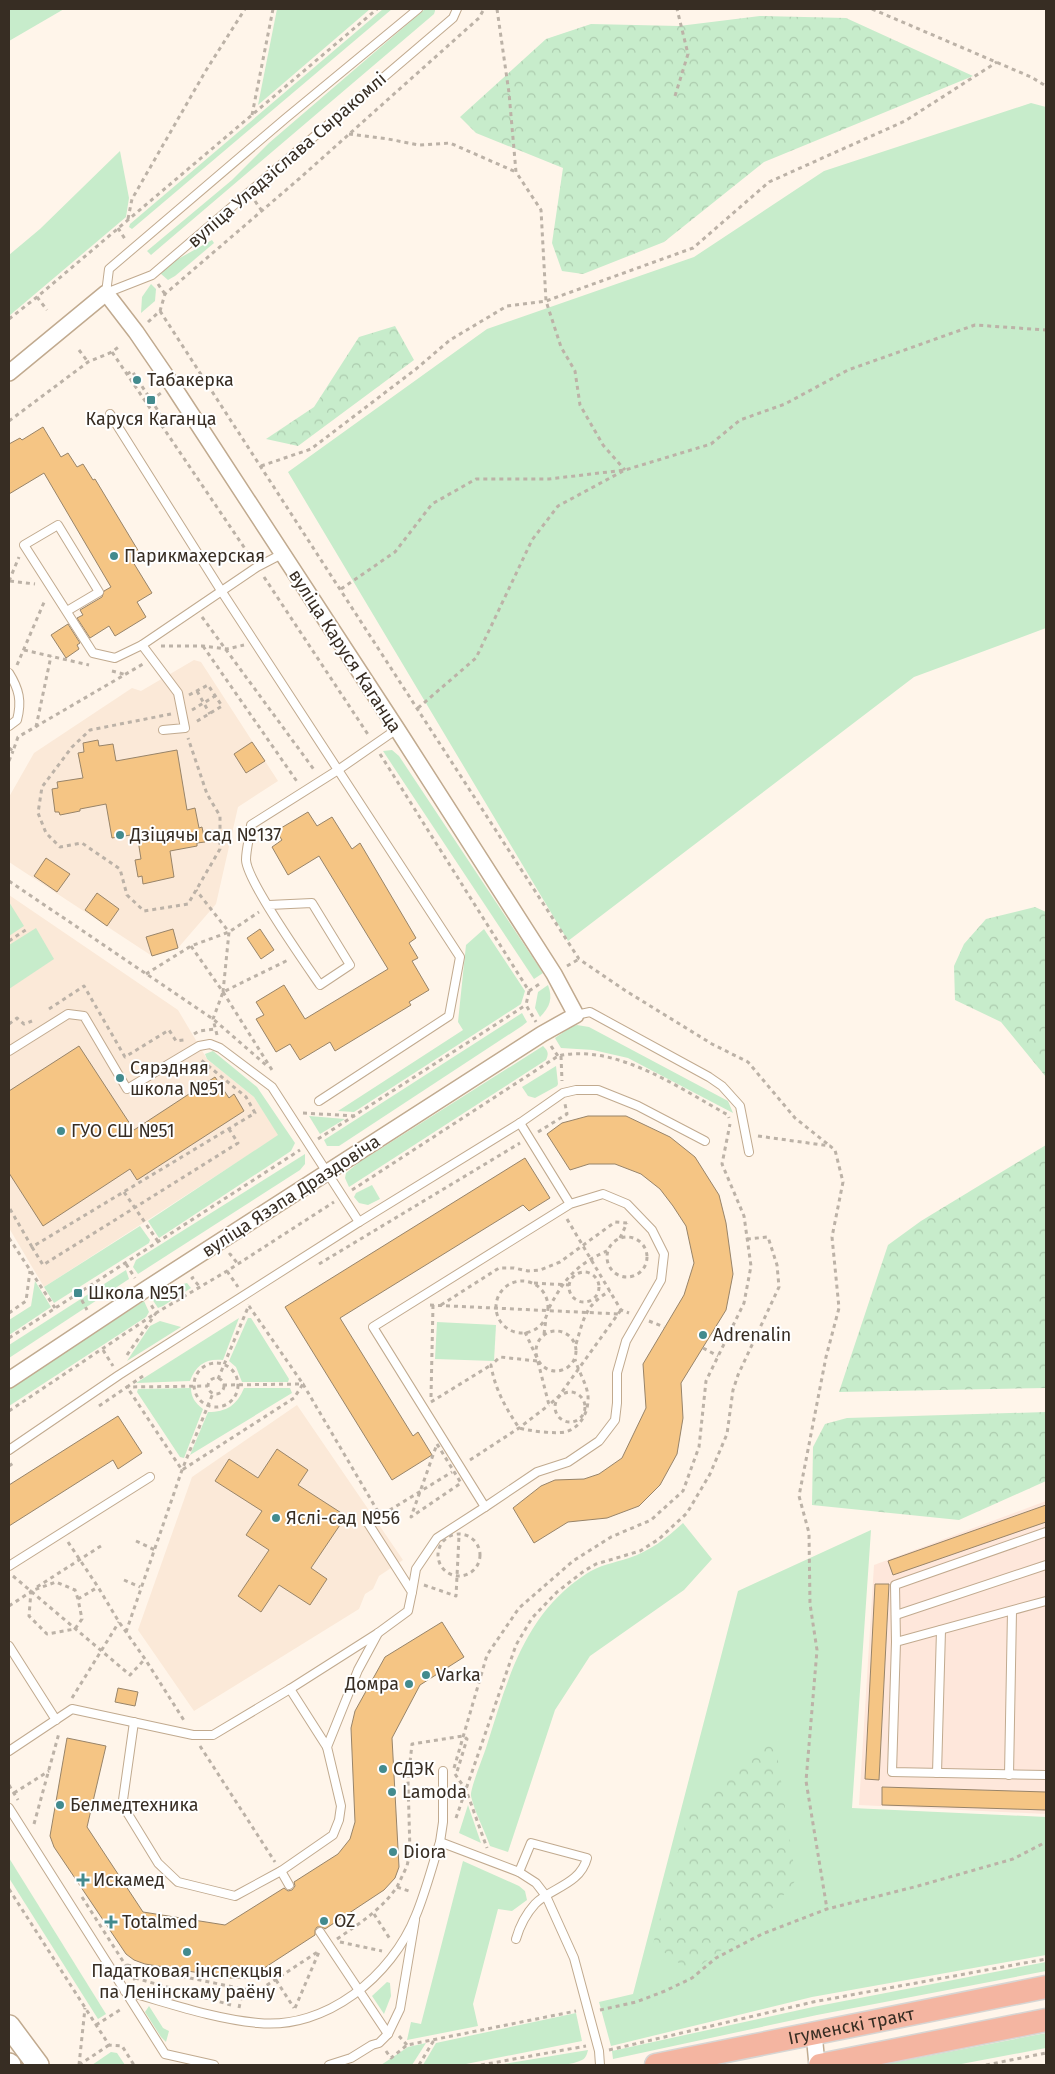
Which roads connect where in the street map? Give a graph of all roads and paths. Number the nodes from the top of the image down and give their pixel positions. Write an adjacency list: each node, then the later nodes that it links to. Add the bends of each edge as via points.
1 (245, 9): 16 (path, via 132,199)
2 (273, 9): 13 (path)
3 (377, 9): 13 (path)
4 (418, 9): 20 (lane, вуліца Уладзіслава Сыракомлі, via 109,269)
5 (457, 9): 20 (lane, вуліца Уладзіслава Сыракомлі, via 453,18 152,275)
6 (484, 9): 14 (path, via 479,18)
7 (497, 9): 15 (path)
8 (677, 9): 12 (path, via 688,54)
9 (872, 9): 10 (path)
10 (998, 62): 11 (path); 23 (path, via 905,122 770,182 693,248)
11 (1046, 86)
12 (675, 96)
13 (252, 116): 16 (path)
14 (349, 134): 15 (path, via 419,145 450,143); 21 (path)
15 (516, 172): 23 (path, via 540,210)
16 (128, 220): 17 (path)
17 (118, 228): 18 (path); 22 (path)
18 (125, 238)
19 (158, 284): 21 (path)
20 (106, 293): 33 (street, вуліца Уладзіслава Сыракомлі); 39 (street, вуліца Каруся Каганца, via 161,368)
21 (165, 294): 25 (path)
22 (37, 297): 24 (path); 26 (path)
23 (546, 301): 36 (path, via 507,306 450,340 312,449); 37 (path, via 561,347 576,370 580,405 603,445)
24 (47, 310)
25 (160, 311): 27 (path); 36 (path)
26 (9, 319)
27 (148, 322)
28 (1046, 330): 37 (path, via 975,325 848,370 785,404 740,420 711,444)
29 (121, 345): 31 (path)
30 (78, 350): 32 (path)
31 (112, 352): 32 (path); 40 (path)
32 (88, 362): 35 (path)
33 (9, 373)
34 (110, 414): 44 (lane)
35 (9, 421)
36 (261, 466): 43 (path)
37 (625, 470): 43 (path, via 549,479 476,478 432,504 395,552); 64 (path, via 558,506 532,540 476,658)
38 (24, 545): 41 (path); 42 (lane); 46 (lane, via 58,524 99,592)
39 (282, 554): 40 (lane); 70 (street, вуліца Каруся Каганца)
40 (257, 567): 44 (lane); 72 (path)
41 (10, 581): 42 (path)
42 (51, 586): 46 (lane); 53 (path)
43 (341, 589): 64 (path)
44 (222, 592): 45 (lane); 48 (lane)
45 (195, 608): 47 (lane); 52 (path)
46 (68, 611): 49 (lane, via 93,653 115,658)
47 (150, 639): 49 (lane); 51 (path)
48 (256, 642): 52 (path); 76 (lane)
49 (142, 645): 55 (lane)
50 (203, 646): 51 (path); 52 (path); 78 (path)
51 (162, 647): 55 (path)
52 (227, 649): 77 (path)
53 (24, 650): 54 (path); 58 (path)
54 (51, 656): 56 (path); 68 (path)
55 (152, 657): 59 (path); 62 (lane, via 178,693)
56 (99, 668)
57 (108, 670): 59 (path)
58 (10, 675): 67 (lane, via 20,693 20,707 17,720)
59 (127, 675): 68 (path)
60 (197, 691): 61 (path, via 208,685); 62 (path); 63 (path)
61 (215, 696): 63 (path); 66 (path, via 222,706)
62 (179, 701): 65 (lane)
63 (203, 703): 65 (path); 66 (path)
64 (418, 708): 106 (path, via 579,959 712,1044 748,1062 795,1118)
65 (182, 714): 69 (lane); 80 (path, via 90,730 72,746 42,787 38,812 46,833 60,847 82,843 120,868 128,895 144,911 188,904)
66 (210, 714): 69 (path)
67 (9, 726)
68 (36, 727): 74 (path, via 18,737)
69 (185, 728): 71 (lane); 80 (path, via 207,794 220,816 220,849)
70 (397, 729): 72 (lane); 90 (street, вуліца Каруся Каганца, via 554,974)
71 (163, 730)
72 (374, 745): 76 (lane); 105 (path, via 529,991 526,1005)
73 (9, 748): 74 (path)
74 (13, 751): 75 (path)
75 (9, 761)
76 (338, 770): 77 (lane); 100 (lane, via 460,957 449,1016)
77 (322, 779): 78 (lane)
78 (304, 792): 81 (lane, via 251,825 246,861)
79 (9, 881): 87 (path)
80 (196, 889): 83 (path)
81 (269, 905): 83 (path); 86 (lane); 86 (lane, via 312,903 350,965 320,985)
82 (27, 930): 84 (path)
83 (229, 932): 85 (path); 88 (path)
84 (9, 941)
85 (191, 946): 87 (path); 88 (path)
86 (300, 954): 88 (path)
87 (146, 974): 92 (path)
88 (223, 992): 92 (path); 99 (path)
89 (47, 1011): 97 (path, via 84,986 126,1057 169,1030 176,1041 185,1039)
90 (576, 1014): 103 (lane, via 590,1012 722,1086 740,1106); 108 (street, вуліца Язэпа Драздовіча)
91 (40, 1016): 93 (path, via 24,1024 17,1018)
92 (213, 1019): 94 (path)
93 (9, 1024)
94 (215, 1029): 95 (path); 96 (path)
95 (192, 1035)
96 (220, 1048): 97 (lane, via 210,1044); 105 (lane, via 272,1087)
97 (192, 1050): 98 (lane, via 127,1089 84,1016 68,1014); 102 (path, via 246,1097 255,1113)
98 (9, 1051)
99 (272, 1070)
100 (319, 1101)
101 (520, 1123): 104 (lane, via 563,1093 598,1090); 111 (lane); 115 (lane)
102 (229, 1129): 109 (path); 112 (path, via 238,1143)
103 (746, 1134): 106 (path); 107 (lane)
104 (705, 1140)
105 (309, 1145): 108 (lane); 120 (path)
106 (830, 1146): 246 (path, via 835,1150 843,1182 832,1236 839,1308 826,1357 799,1496 809,1532 810,1604 817,1650 806,1781)
107 (749, 1152)
108 (328, 1173): 110 (lane); 163 (street, вуліца Язэпа Драздовіча)
109 (124, 1192): 112 (path); 122 (path)
110 (342, 1197): 115 (lane); 119 (path, via 558,1056 586,1053 634,1065 728,1115 731,1122 722,1164 744,1216); 126 (path)
111 (570, 1204): 114 (lane, via 603,1194 627,1204); 121 (path, via 567,1220); 137 (lane)
112 (133, 1207): 120 (path); 122 (path, via 43,1265)
113 (9, 1209): 122 (path)
114 (632, 1210): 116 (path); 182 (lane, via 652,1230 664,1254 661,1280 626,1341 617,1373 615,1420 599,1441 568,1462 537,1472)
115 (359, 1222): 135 (lane)
116 (627, 1223): 118 (path); 121 (path, via 615,1222)
117 (9, 1238): 127 (path)
118 (620, 1238): 123 (path); 123 (path, via 634,1238 644,1246 648,1259 642,1272 630,1278 616,1275 608,1264)
119 (747, 1239): 154 (path, via 751,1266 744,1303); 231 (path, via 768,1237 777,1265 779,1287 738,1375 727,1434 710,1474 688,1513 659,1539 640,1551 596,1564 584,1571 557,1592 532,1618 516,1645)
120 (159, 1242): 141 (path)
121 (583, 1245): 125 (path); 140 (path, via 560,1262 540,1270 499,1268)
122 (32, 1247)
123 (607, 1251): 125 (path)
124 (224, 1257): 126 (path, via 230,1254)
125 (590, 1258): 131 (path); 134 (path)
126 (238, 1264): 128 (path)
127 (30, 1271): 141 (path); 146 (path, via 26,1301)
128 (228, 1271): 133 (path); 135 (path)
129 (199, 1274): 133 (path, via 192,1278)
130 (533, 1283): 131 (path); 142 (path, via 524,1280 507,1285 497,1299); 143 (path, via 546,1295)
131 (562, 1284): 132 (path); 143 (path)
132 (569, 1285): 136 (path, via 570,1294 578,1301 588,1302); 136 (path, via 578,1273 592,1274 600,1287)
133 (200, 1287): 153 (path)
134 (610, 1290): 136 (path); 147 (path, via 621,1310)
135 (244, 1295): 139 (path); 177 (lane)
136 (596, 1298): 145 (path)
137 (410, 1304): 138 (path); 178 (lane, via 373,1327)
138 (433, 1305): 140 (path); 158 (path, via 430,1402)
139 (249, 1306): 144 (path); 157 (path); 165 (path)
140 (441, 1306): 142 (path)
141 (55, 1308): 150 (path)
142 (496, 1308): 143 (path); 148 (path, via 498,1317 510,1330)
143 (548, 1310): 145 (path); 148 (path, via 540,1325); 149 (path)
144 (241, 1311)
145 (585, 1312): 147 (path); 151 (path)
146 (9, 1313)
147 (619, 1314): 160 (path)
148 (525, 1332): 156 (path)
149 (544, 1334): 151 (path, via 563,1331); 156 (path, via 536,1345)
150 (9, 1338)
151 (576, 1346): 155 (path)
152 (703, 1348): 154 (path)
153 (103, 1350): 159 (path); 174 (path)
154 (718, 1356): 223 (path, via 706,1381 699,1447 683,1491 650,1520 611,1537 573,1561 519,1608 487,1655)
155 (575, 1359): 156 (path, via 559,1371 545,1368); 160 (path)
156 (537, 1360): 158 (path, via 500,1357); 172 (path)
157 (225, 1365): 162 (path); 164 (path, via 235,1372); 167 (path, via 204,1367 195,1378)
158 (492, 1365): 176 (path, via 493,1381)
159 (116, 1370)
160 (578, 1370): 171 (path); 175 (path, via 588,1395)
161 (151, 1371): 169 (path)
162 (218, 1379): 166 (path); 168 (path, via 211,1380)
163 (9, 1380)
164 (239, 1384): 165 (path); 166 (path); 173 (path, via 235,1398 229,1404 215,1408)
165 (304, 1384): 179 (path, via 294,1398); 181 (path, via 377,1510 385,1513)
166 (224, 1385): 170 (path, via 221,1392)
167 (194, 1386): 168 (path); 169 (path); 173 (path, via 198,1398)
168 (208, 1386): 170 (path)
169 (127, 1387): 179 (path)
170 (212, 1394): 173 (path)
171 (559, 1396): 172 (path); 175 (path, via 568,1392 578,1394); 175 (path, via 554,1409 563,1421 573,1422)
172 (549, 1405): 176 (path)
173 (208, 1406): 179 (path)
174 (9, 1411)
175 (586, 1412): 176 (path, via 580,1423 565,1432)
176 (519, 1428): 178 (path)
177 (9, 1450)
178 (457, 1468): 181 (path); 181 (path, via 437,1444); 181 (path, via 461,1483 411,1517); 182 (lane)
179 (182, 1470): 191 (path)
180 (150, 1477): 185 (lane)
181 (419, 1492)
182 (485, 1507): 184 (lane)
183 (368, 1523): 203 (lane)
184 (460, 1523): 187 (path); 203 (lane, via 438,1538 424,1555 416,1569)
185 (62, 1532): 193 (path); 195 (lane)
186 (1046, 1532): 208 (lane, via 896,1585)
187 (460, 1534): 190 (path, via 447,1538); 198 (path); 198 (path, via 472,1538 480,1557 469,1573)
188 (136, 1541): 191 (path)
189 (104, 1544): 193 (path)
190 (439, 1549): 192 (path); 198 (path, via 443,1568)
191 (155, 1550): 201 (path)
192 (435, 1553)
193 (80, 1560): 200 (path); 202 (path)
194 (1046, 1565): 208 (lane)
195 (9, 1566)
196 (9, 1573): 202 (path)
197 (425, 1575): 198 (path, via 424,1585 456,1596)
198 (457, 1575)
199 (124, 1580): 201 (path)
200 (98, 1587): 204 (path); 209 (path)
201 (140, 1587): 213 (path)
202 (31, 1592): 204 (path, via 56,1582 75,1590); 206 (path); 210 (path); 210 (path, via 29,1616 47,1634)
203 (412, 1592): 212 (lane, via 408,1611)
204 (78, 1599): 210 (path, via 82,1619)
205 (1046, 1601): 207 (lane)
206 (9, 1606)
207 (1012, 1611): 211 (lane); 229 (lane)
208 (896, 1615): 214 (lane)
209 (119, 1622): 213 (path); 216 (path)
210 (75, 1629): 216 (path)
211 (941, 1630): 214 (lane); 228 (lane)
212 (378, 1632): 218 (lane); 224 (lane, via 358,1670)
213 (126, 1633): 217 (path)
214 (896, 1642): 228 (lane, via 892,1772)
215 (9, 1646): 220 (lane)
216 (100, 1650): 217 (path, via 130,1675); 219 (path, via 70,1702)
217 (145, 1659): 222 (path)
218 (290, 1689): 222 (lane, via 213,1735); 224 (lane)
219 (72, 1709): 220 (lane); 221 (lane); 226 (path, via 60,1729)
220 (56, 1720): 225 (lane)
221 (134, 1722): 222 (lane); 239 (lane, via 122,1800 158,1863 178,1882 235,1896)
222 (193, 1735): 239 (path)
223 (463, 1736): 231 (path, via 467,1739 456,1775); 242 (path, via 412,1744 408,1781 410,1852)
224 (327, 1747): 239 (lane, via 341,1806 339,1820 333,1835)
225 (9, 1751)
226 (49, 1771): 232 (path); 234 (path)
227 (443, 1771): 236 (lane)
228 (937, 1773): 229 (lane)
229 (1009, 1775): 230 (lane)
230 (1046, 1775)
231 (466, 1790): 235 (path); 238 (path)
232 (14, 1793)
233 (9, 1808): 261 (lane)
234 (34, 1824)
235 (453, 1824)
236 (440, 1842): 240 (lane); 248 (lane)
237 (1046, 1842): 246 (path, via 1013,1859)
238 (488, 1848)
239 (281, 1871): 241 (lane)
240 (519, 1872): 244 (lane, via 536,1883); 244 (lane, via 531,1843 587,1858 584,1868)
241 (289, 1885)
242 (397, 1887): 245 (path, via 413,1892); 247 (path)
243 (9, 1889): 264 (path)
244 (546, 1896): 252 (lane, via 521,1922); 288 (lane, via 574,1958)
245 (409, 1901)
246 (827, 1909): 270 (path, via 762,1934 716,1958 692,1978 665,1991)
247 (374, 1914): 251 (path); 253 (path, via 335,1940)
248 (416, 1916): 262 (lane, via 380,1971); 274 (lane, via 400,2009)
249 (320, 1932): 262 (lane)
250 (394, 1932): 251 (path)
251 (390, 1939): 253 (path)
252 (516, 1939)
253 (382, 1951): 254 (path)
254 (377, 1957)
255 (1046, 1958): 278 (path, via 812,2002)
256 (127, 1965): 260 (path)
257 (135, 1978): 265 (path)
258 (276, 1980): 260 (path, via 258,1990); 267 (path); 267 (path, via 319,1951)
259 (1046, 1987): 273 (main road, Ігуменскі тракт)
260 (243, 1990): 265 (path)
261 (125, 1991): 262 (lane, via 224,2018 260,2023 297,2022 310,2018 330,2010); 284 (lane, via 166,2054)
262 (359, 1991): 274 (lane)
263 (304, 2006): 267 (path)
264 (85, 2008): 276 (path); 282 (path)
265 (239, 2008): 266 (path)
266 (247, 2009)
267 (295, 2009): 268 (path)
268 (287, 2010)
269 (578, 2010): 275 (path)
270 (597, 2011)
271 (1046, 2020): 290 (main road, Ігуменскі тракт)
272 (9, 2026): 281 (street)
273 (814, 2033): 289 (main road, Ігуменскі тракт); 290 (street)
274 (388, 2034): 285 (lane, via 379,2043)
275 (434, 2039): 280 (path, via 407,2045); 286 (path)
276 (109, 2045): 282 (path); 283 (path, via 122,2046)
277 (587, 2046): 287 (path)
278 (606, 2051)
279 (1046, 2053): 291 (path)
280 (391, 2058)
281 (38, 2065)
282 (79, 2065)
283 (134, 2065)
284 (214, 2065)
285 (329, 2065)
286 (419, 2065)
287 (481, 2065)
288 (600, 2065)
289 (656, 2065)
290 (819, 2065)
291 (986, 2065)

